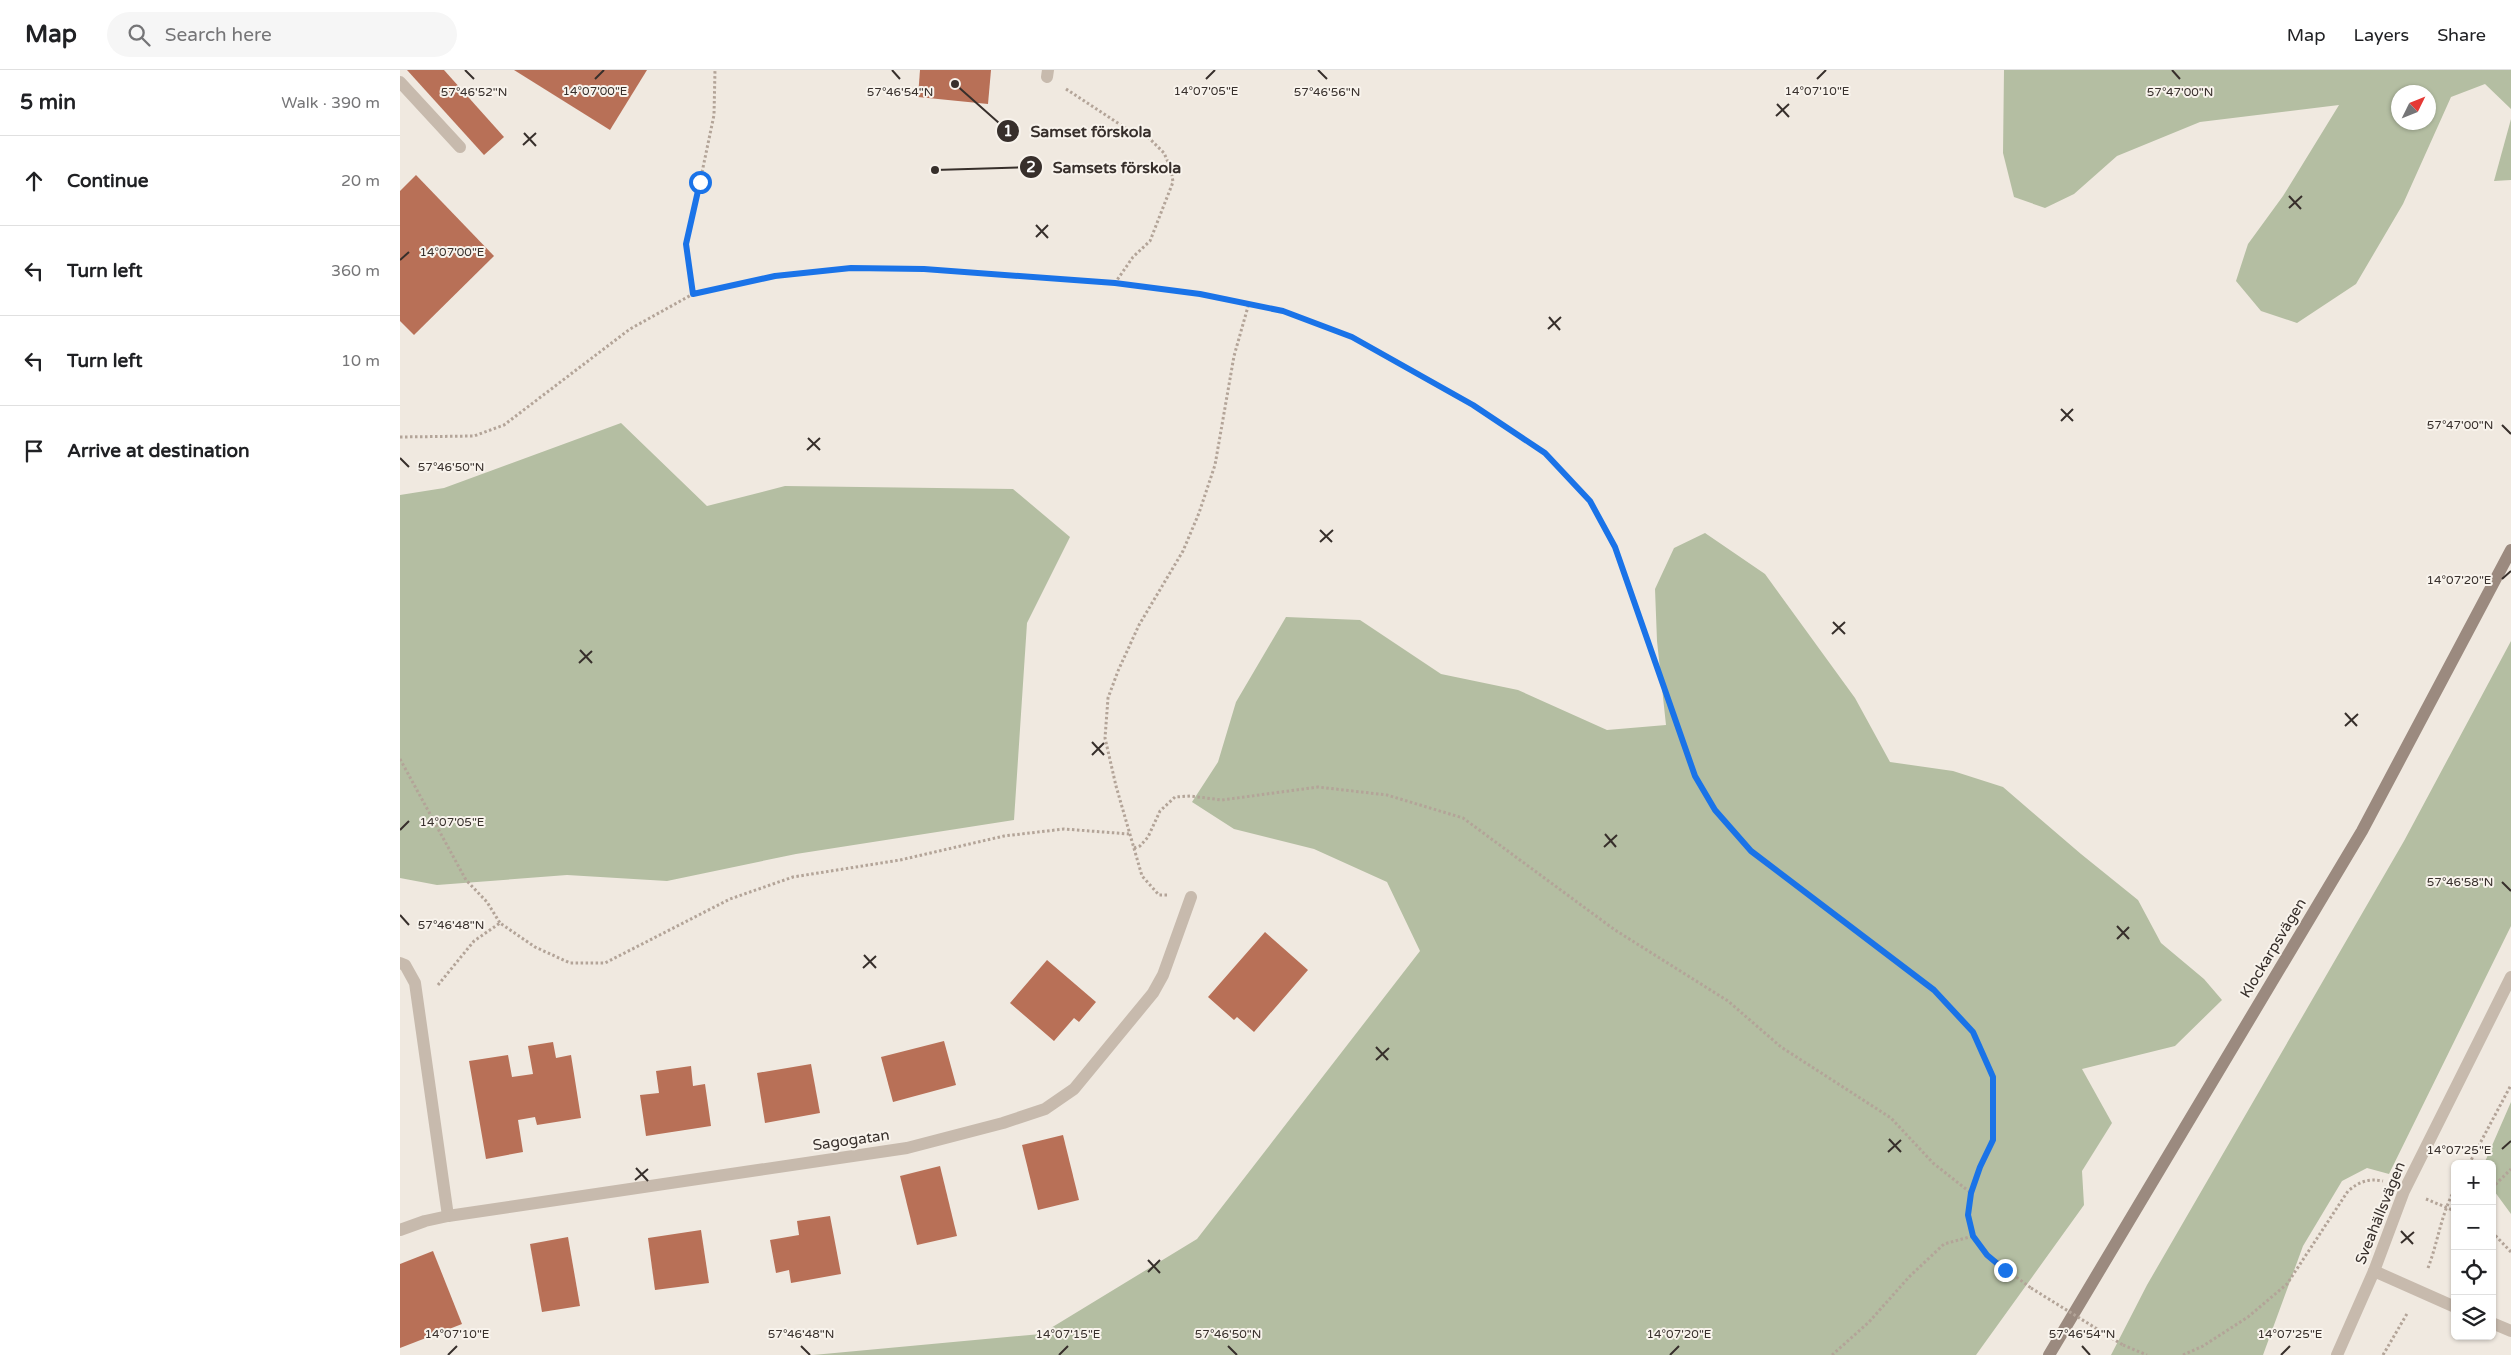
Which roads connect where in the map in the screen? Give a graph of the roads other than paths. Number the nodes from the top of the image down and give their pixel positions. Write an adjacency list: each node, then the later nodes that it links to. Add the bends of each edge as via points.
1 (400, 82): 2 (street)
2 (460, 147)
3 (2511, 550): 13 (street, Klockarpsvägen, via 2362,831)
4 (1190, 898): 7 (street, Sagogatan, via 1163,975 1153,993 1074,1089 1045,1109 907,1148)
5 (400, 963): 7 (street, via 405,965 415,983)
6 (2511, 977): 9 (street, Sveahällsvägen, via 2404,1191)
7 (448, 1216): 8 (street, Sagogatan)
8 (400, 1230)
9 (2374, 1272): 10 (street); 14 (street, Sveahällsvägen)
10 (2451, 1305)
11 (2496, 1325): 12 (street)
12 (2511, 1331)
13 (2049, 1355)
14 (2337, 1355)

